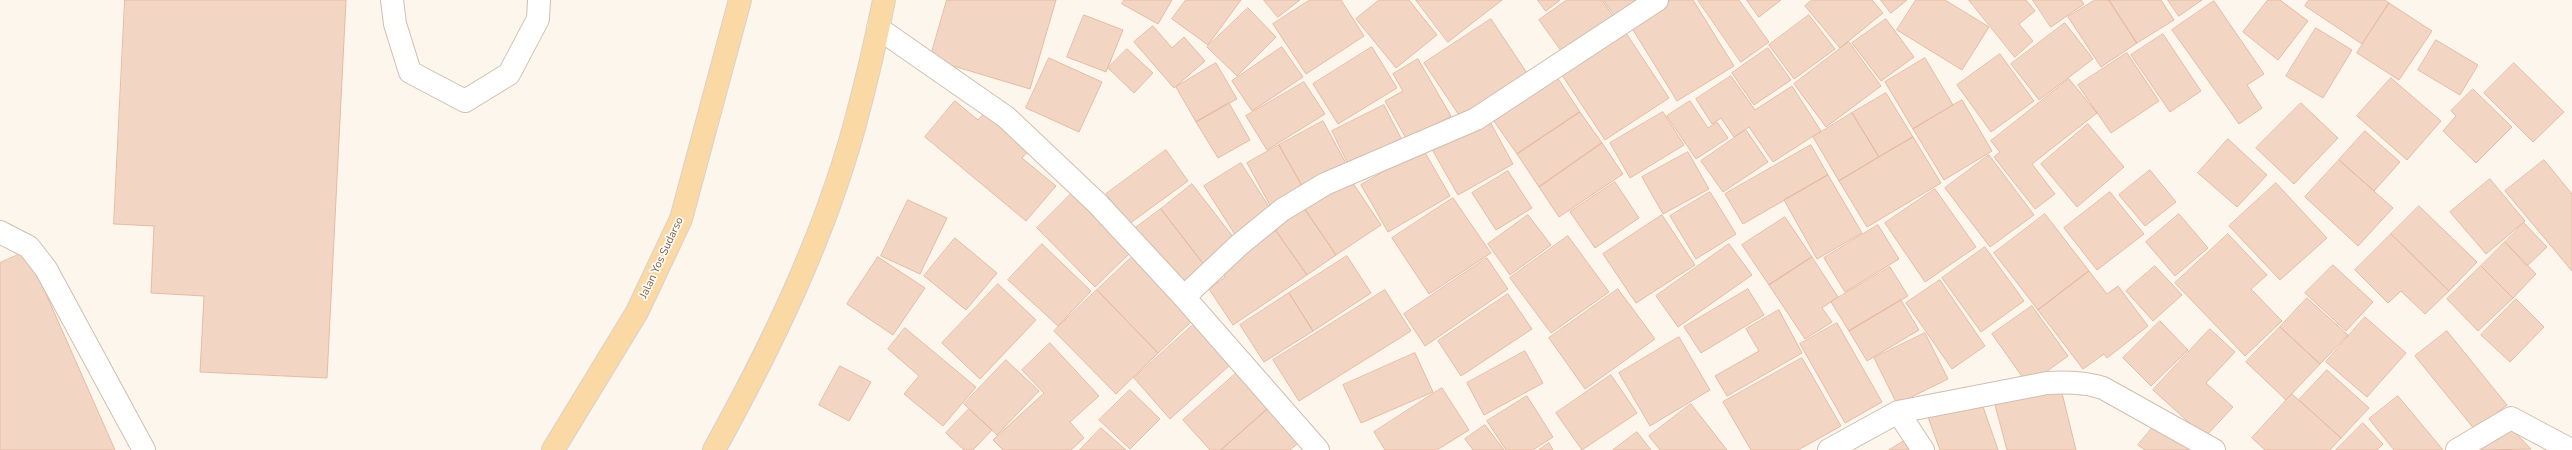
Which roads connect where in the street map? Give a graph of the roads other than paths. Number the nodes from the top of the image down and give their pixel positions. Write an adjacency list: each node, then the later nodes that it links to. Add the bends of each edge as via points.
1 (392, 0): 2 (street, via 395,24 410,72 466,101 509,74 538,19)
2 (539, 0)
3 (740, 0): 11 (main road, Jalan Yos Sudarso, via 681,219 638,312)
4 (884, 0): 6 (main road)
5 (1657, 0): 8 (street, via 1476,119 1325,184 1282,210 1239,245)
6 (878, 28): 8 (street, via 1006,117 1098,204); 12 (main road, via 855,124 829,205 799,279 747,392)
7 (0, 232): 10 (street, via 29,247 46,269)
8 (1184, 297): 13 (street)
9 (1898, 412): 14 (street); 15 (street); 16 (street, via 2047,384 2087,384 2103,388)
10 (144, 450)
11 (553, 450)
12 (714, 450)
13 (1318, 450)
14 (1829, 450)
15 (1922, 450)
16 (2214, 450)
17 (2457, 450): 18 (street, via 2511,418)
18 (2571, 450)

